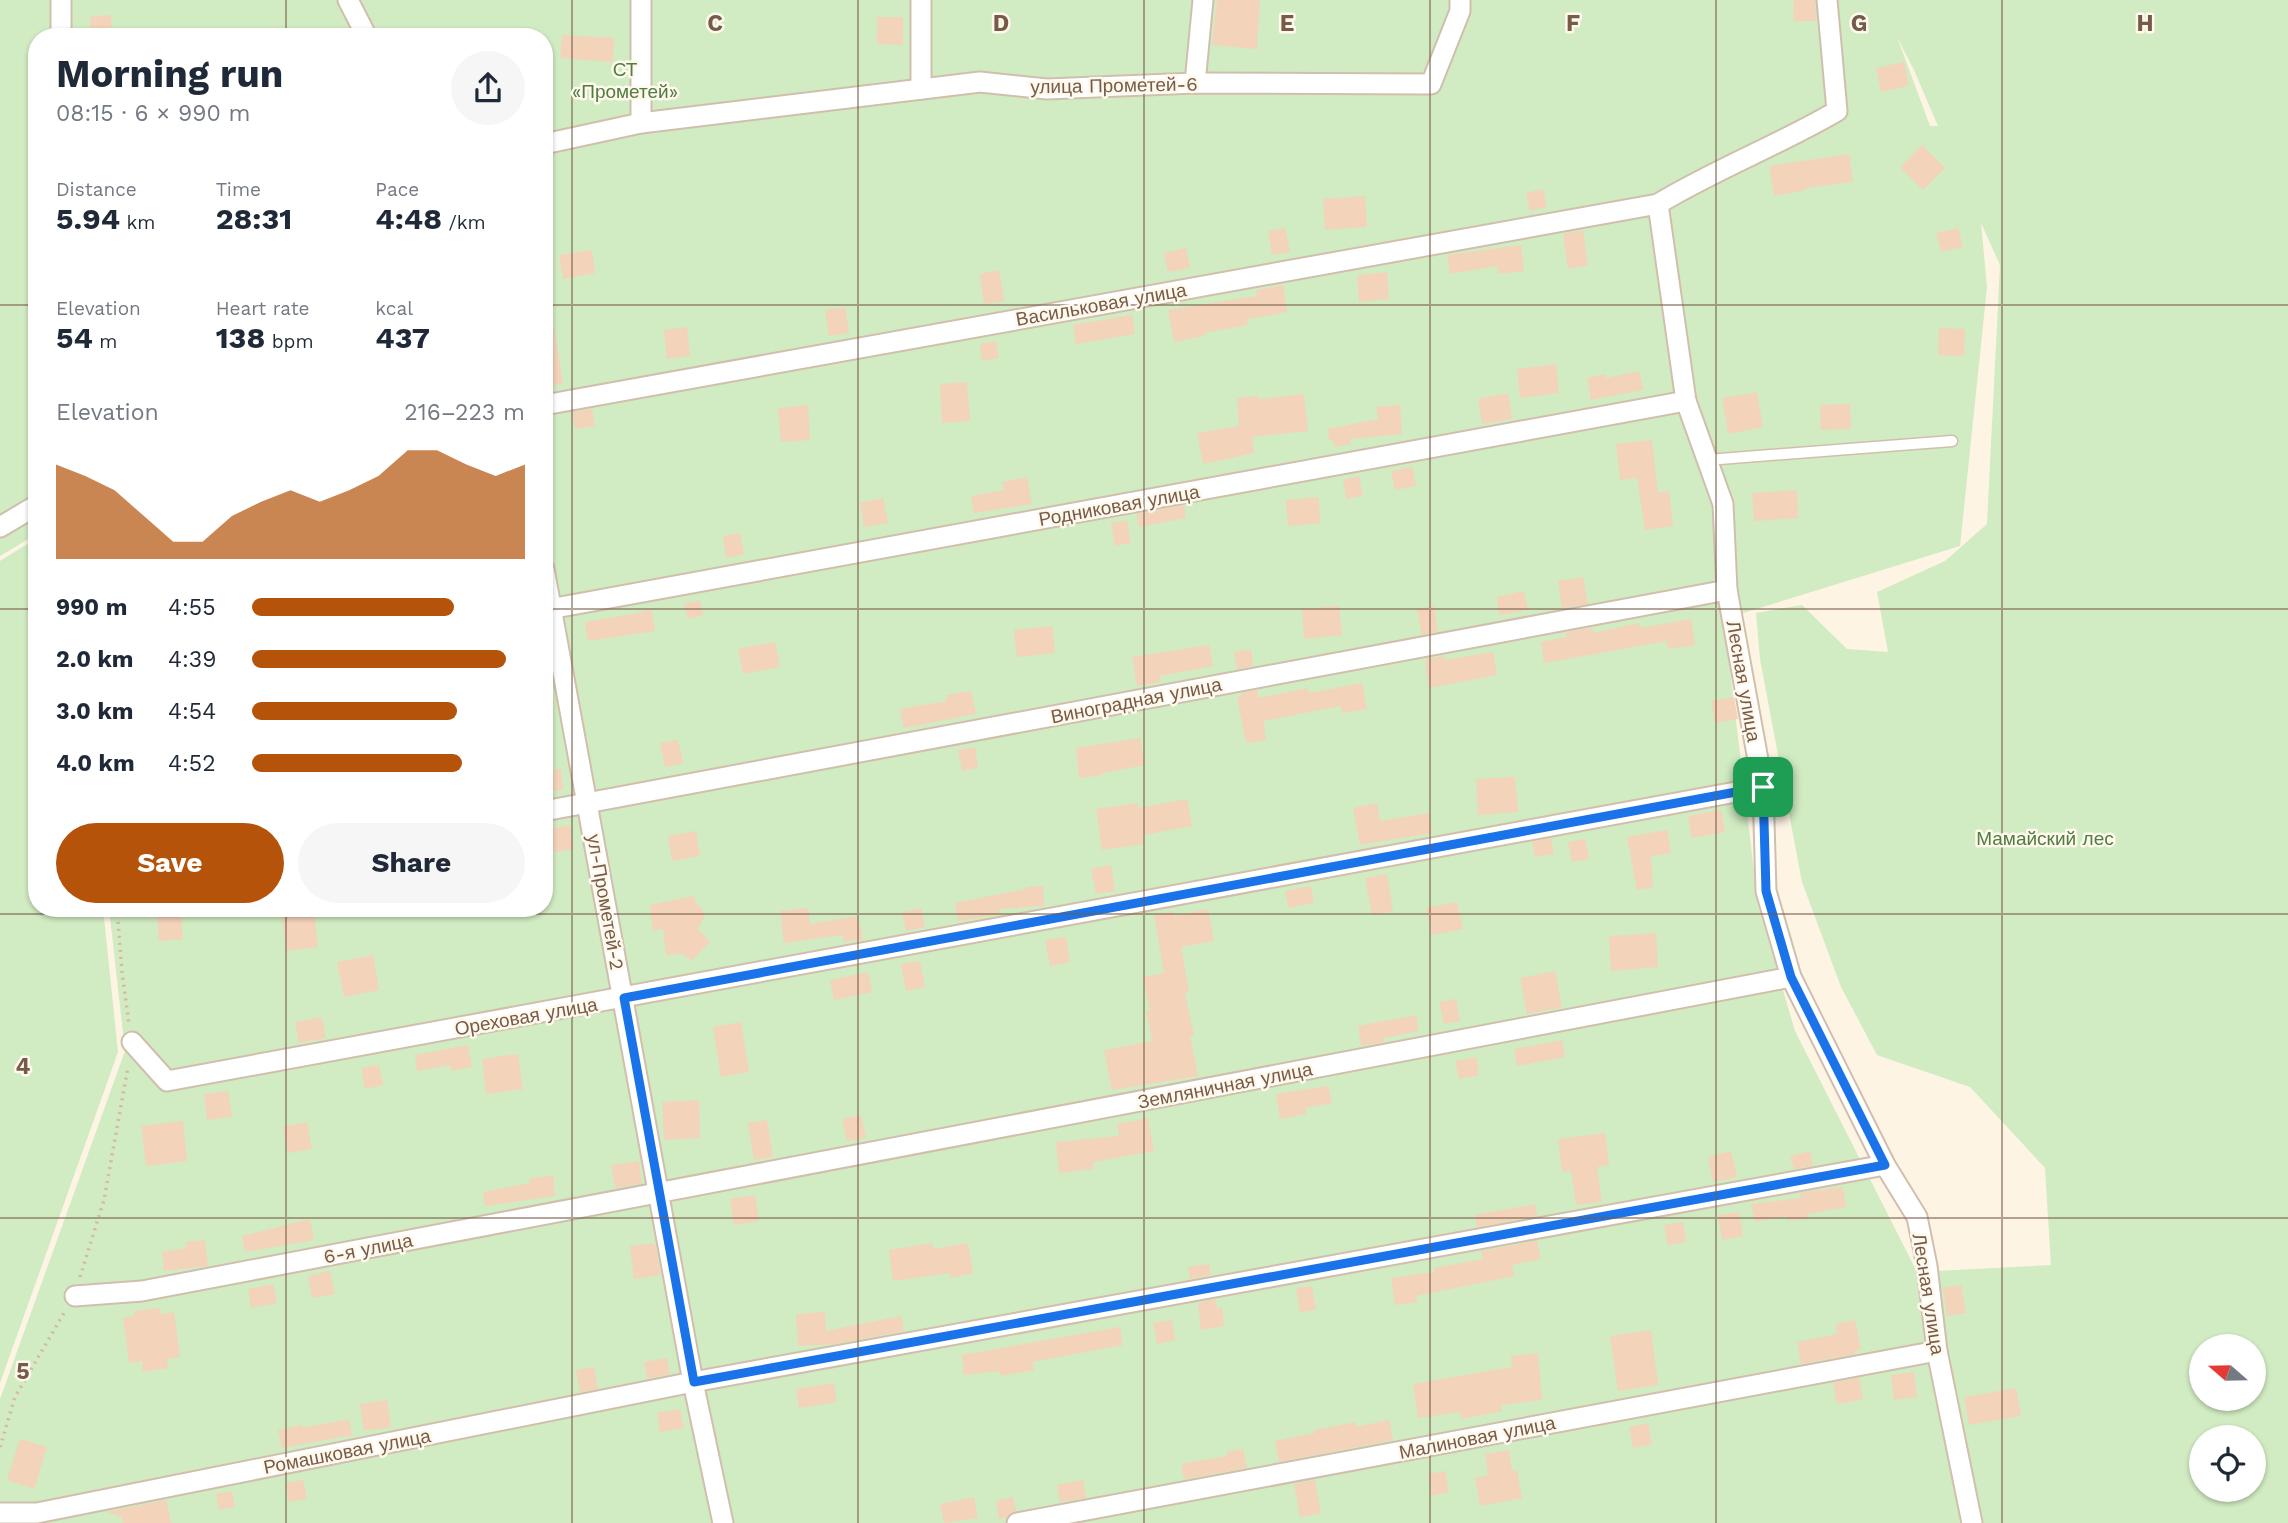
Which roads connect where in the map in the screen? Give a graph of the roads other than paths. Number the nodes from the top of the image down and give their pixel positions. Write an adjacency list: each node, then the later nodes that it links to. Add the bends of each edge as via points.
1 (61, 0): 8 (street)
2 (348, 0): 9 (street)
3 (641, 0): 12 (street)
4 (921, 0): 11 (street)
5 (1203, 0): 10 (street)
6 (1460, 0): 10 (street, улица Прометей-6, via 1431,84)
7 (1827, 0): 14 (street, via 1837,111)
8 (61, 28)
9 (362, 28)
10 (1195, 82): 11 (street, улица Прометей-6, via 1047,89 980,82)
11 (921, 89): 12 (street, улица Прометей-6)
12 (641, 123): 13 (street, улица Прометей-6)
13 (553, 142)
14 (1658, 204): 15 (street, Лесная улица); 16 (street, Васильковая улица)
15 (1686, 401): 18 (street, Лесная улица); 22 (street, Родниковая улица)
16 (553, 403)
17 (1952, 441): 18 (lane)
18 (1707, 460): 21 (street, Лесная улица, via 1723,504)
19 (28, 510): 20 (street)
20 (0, 527)
21 (1727, 590): 24 (street, Лесная улица); 25 (street, Виноградная улица)
22 (553, 608)
23 (553, 633): 25 (street, ул-Прометей-2)
24 (1763, 787): 27 (street, Лесная улица, via 1766,891); 28 (street, Ореховая улица)
25 (588, 802): 26 (street, Виноградная улица); 28 (street, ул-Прометей-2)
26 (553, 809)
27 (1791, 977): 30 (street, Лесная улица); 31 (street, Земляничная улица)
28 (624, 998): 29 (street, Ореховая улица, via 167,1081); 31 (street, ул-Прометей-2)
29 (132, 1042)
30 (1885, 1165): 33 (street, Лесная улица, via 1917,1217); 34 (street, Ромашковая улица)
31 (660, 1193): 32 (street, 6-я улица, via 142,1291); 34 (street, ул-Прометей-2)
32 (75, 1296)
33 (1937, 1351): 37 (street, Малиновая улица); 38 (street, Лесная улица)
34 (694, 1382): 35 (street, Ромашковая улица, via 37,1513); 36 (street, ул-Прометей-2)
35 (0, 1513)
36 (723, 1523)
37 (1017, 1523)
38 (1972, 1523)

